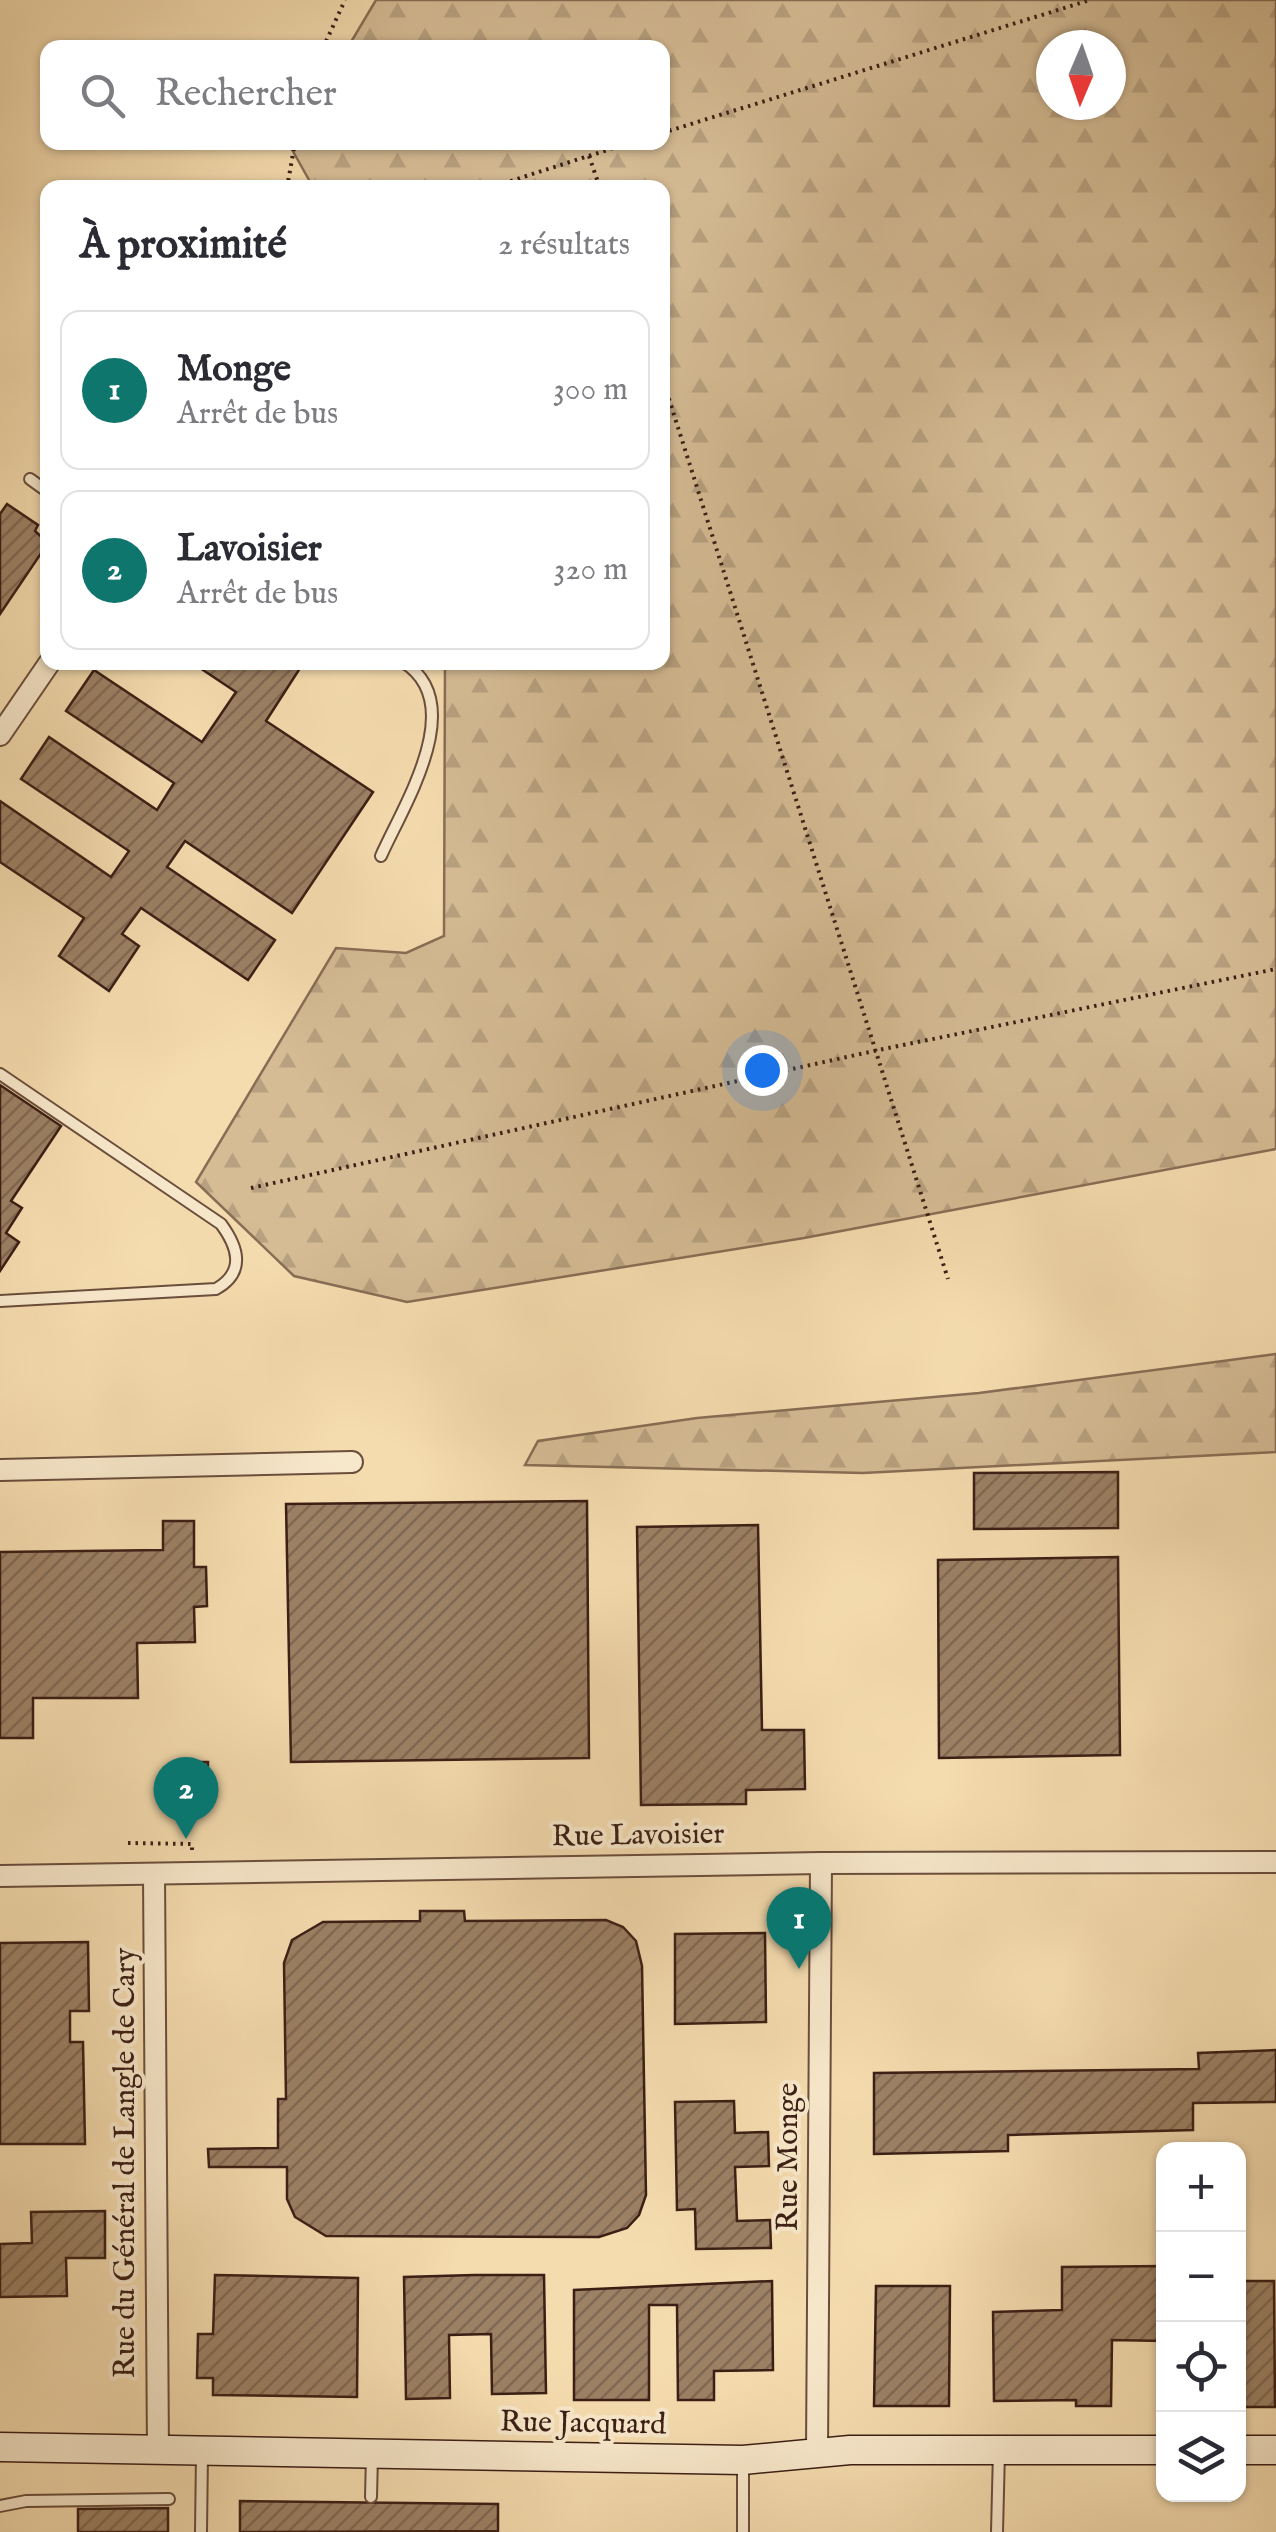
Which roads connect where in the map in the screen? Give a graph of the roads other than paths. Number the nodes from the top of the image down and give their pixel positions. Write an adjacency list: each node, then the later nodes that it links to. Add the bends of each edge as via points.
1 (30, 479): 2 (lane)
2 (40, 486)
3 (44, 670): 5 (street)
4 (410, 670): 6 (lane, via 428,690 433,722 428,753)
5 (0, 734)
6 (381, 856)
7 (0, 1074): 8 (lane, via 221,1224 238,1258 229,1280 216,1289)
8 (0, 1302)
9 (352, 1462): 10 (street)
10 (0, 1470)
11 (1276, 1862): 12 (street, Rue Lavoisier)
12 (821, 1863): 13 (street, Rue Lavoisier); 20 (street, Rue Monge)
13 (154, 1874): 14 (street, Rue Lavoisier); 21 (street, Rue du Général de Langle de Cary)
14 (0, 1876)
15 (0, 2447): 21 (street, Rue Jacquard)
16 (999, 2450): 17 (street, Rue Jacquard); 20 (street, Rue Jacquard); 30 (lane)
17 (1156, 2450)
18 (1246, 2450): 19 (street)
19 (1276, 2450)
20 (817, 2451): 24 (street, Rue Jacquard)
21 (158, 2452): 22 (street, Rue Jacquard)
22 (202, 2453): 23 (street, Rue Jacquard); 28 (lane)
23 (372, 2454): 24 (street, Rue Jacquard); 25 (lane)
24 (743, 2460): 29 (lane)
25 (372, 2497)
26 (169, 2500): 27 (lane)
27 (0, 2506)
28 (201, 2532)
29 (743, 2532)
30 (997, 2532)

